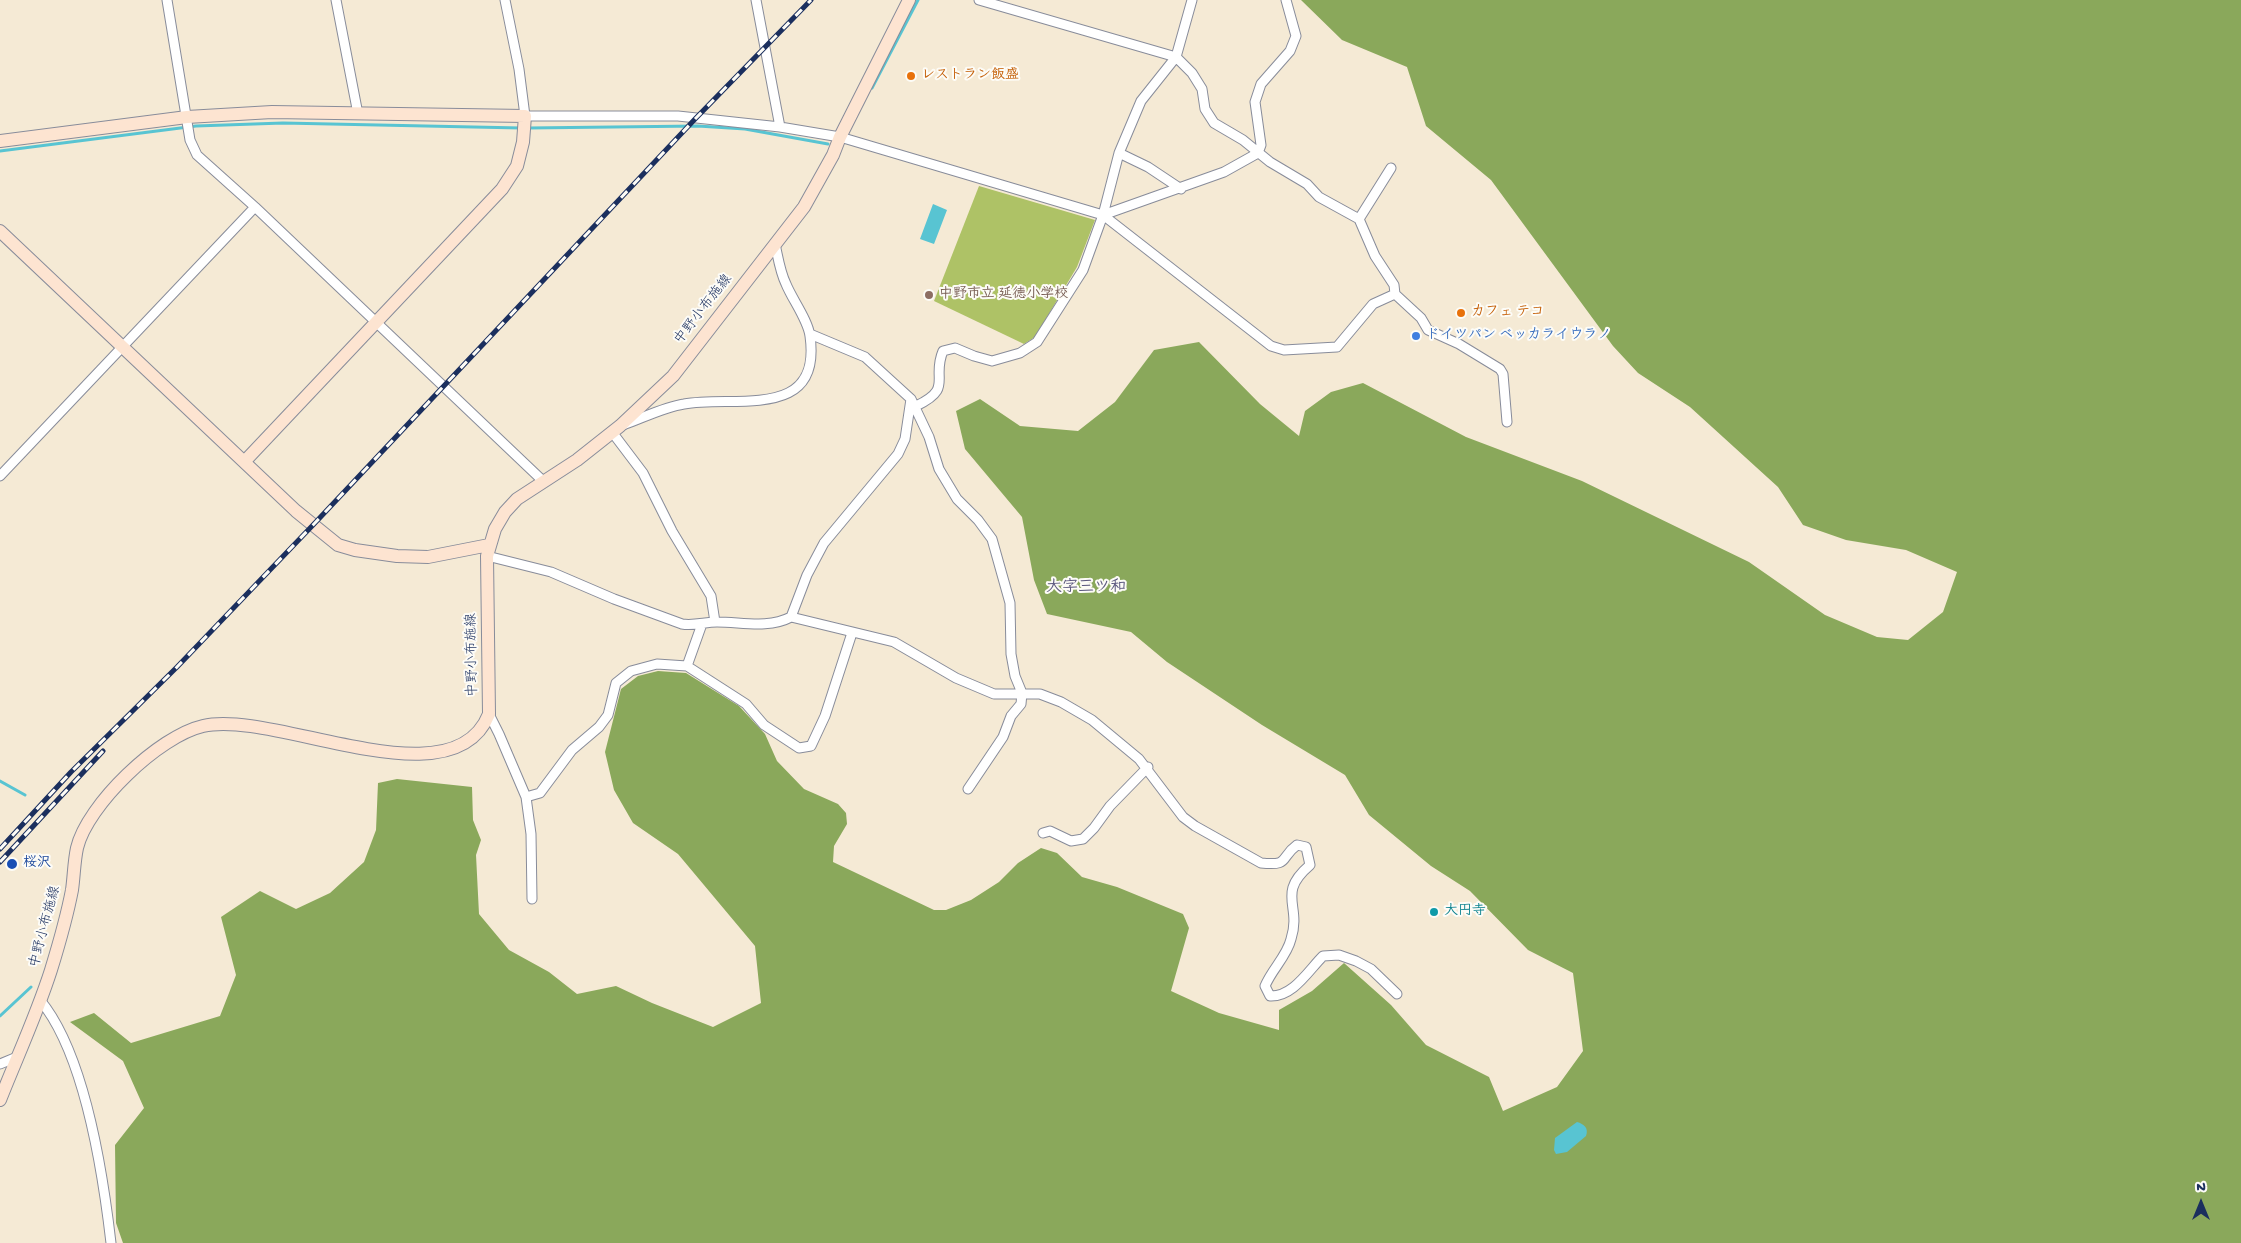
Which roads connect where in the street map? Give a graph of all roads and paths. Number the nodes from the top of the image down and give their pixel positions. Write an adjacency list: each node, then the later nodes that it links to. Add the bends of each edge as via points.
1 (167, 0): 12 (street)
2 (336, 0): 10 (street)
3 (505, 0): 11 (street)
4 (756, 0): 13 (street)
5 (909, 0): 14 (main road, 中野小布施線)
6 (979, 0): 9 (street)
7 (1192, 0): 9 (street)
8 (1286, 0): 17 (street, via 1296,36 1290,51 1261,84 1255,102 1261,145)
9 (1176, 57): 16 (street, via 1141,101); 17 (street, via 1202,89 1206,109 1214,123)
10 (358, 114): 11 (main road); 12 (main road, via 272,112)
11 (525, 116): 13 (street, via 678,116); 26 (main road, via 517,166 502,189)
12 (187, 117): 15 (main road); 20 (street, via 190,140 197,155)
13 (780, 127): 14 (street)
14 (840, 137): 21 (street); 24 (main road, 中野小布施線, via 834,155 804,207)
15 (0, 142)
16 (1119, 153): 19 (street); 21 (street)
17 (1258, 153): 19 (street, via 1224,172); 22 (street, via 1307,184 1319,197)
18 (1391, 168): 22 (street)
19 (1181, 189): 21 (street)
20 (255, 207): 26 (street); 28 (street)
21 (1103, 215): 25 (street, via 1271,346 1284,350 1336,347 1373,304); 29 (street, via 1083,270 1037,342 1020,353 992,360 955,348 943,351 938,364 941,379 938,391 932,399)
22 (1359, 219): 25 (street, via 1375,256 1394,285)
23 (0, 231): 28 (main road)
24 (774, 244): 27 (street, via 785,283); 31 (main road, 中野小布施線, via 673,376)
25 (1395, 294): 30 (street, via 1428,330 1459,344 1500,370)
26 (377, 323): 32 (main road); 34 (street)
27 (810, 334): 29 (street, via 865,357); 31 (street, via 812,360 805,378 791,393 773,399 684,404)
28 (123, 346): 32 (main road); 33 (street)
29 (914, 403): 36 (street, via 898,454 824,543 806,575); 41 (street, via 939,469 957,499 992,539 1010,603 1011,654)
30 (1507, 422)
31 (616, 429): 34 (main road, 中野小布施線, via 577,460); 37 (street, via 711,596)
32 (245, 461): 35 (main road, via 338,545 397,556 428,557)
33 (0, 476)
34 (543, 480): 35 (main road, 中野小布施線, via 505,512)
35 (488, 551): 38 (street, via 551,572 682,624); 42 (main road, 中野小布施線)
36 (791, 618): 37 (street, via 780,623); 39 (street)
37 (715, 622): 38 (street)
38 (702, 624): 40 (street)
39 (852, 633): 40 (street, via 825,716 811,746 799,748 764,725 746,704); 41 (street, via 894,642 974,688 994,694)
40 (687, 666): 45 (street, via 657,664 632,671 616,683 608,715 600,727 572,750 540,793)
41 (1022, 693): 43 (street, via 1040,694 1061,702 1092,720); 44 (street, via 1021,704 1003,737)
42 (489, 714): 45 (street); 49 (main road, 中野小布施線, via 474,738 457,747 427,754 398,754 254,726 222,724 202,726 152,753 103,800 88,822 77,848 72,890)
43 (1148, 767): 46 (street, via 1083,839 1071,841 1050,831); 48 (street, via 1183,816 1194,826 1261,863 1284,861 1297,846 1306,847 1310,865 1292,885 1294,926 1291,940 1265,986 1270,996 1288,992 1323,956 1339,955 1371,969)
44 (968, 789)
45 (526, 797): 47 (street, via 531,834)
46 (1043, 833)
47 (532, 899)
48 (1397, 994)
49 (40, 1000): 50 (main road, 中野小布施線); 53 (street, via 72,1057 104,1184)
50 (17, 1056): 51 (street); 52 (main road, 中野小布施線)
51 (0, 1064)
52 (0, 1100)
53 (111, 1243)

